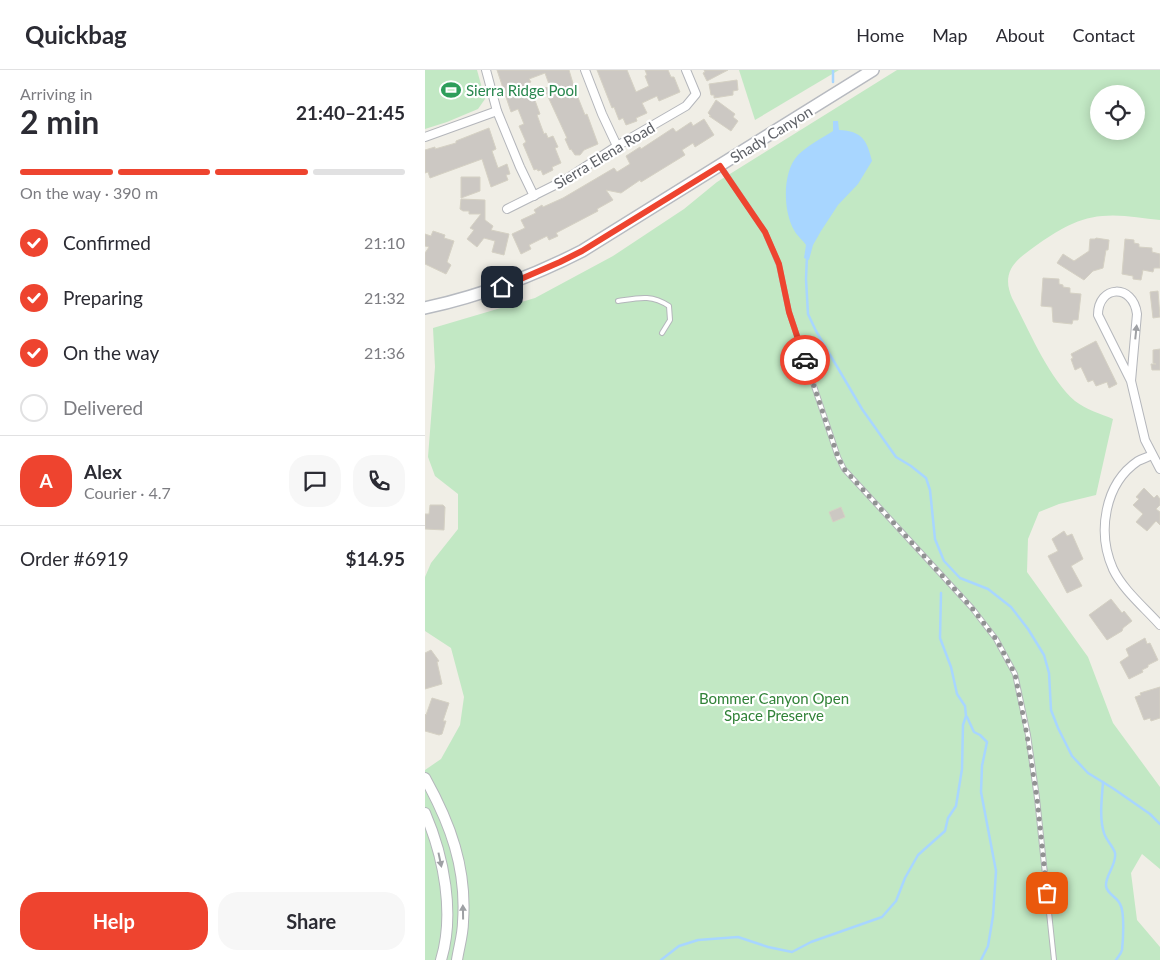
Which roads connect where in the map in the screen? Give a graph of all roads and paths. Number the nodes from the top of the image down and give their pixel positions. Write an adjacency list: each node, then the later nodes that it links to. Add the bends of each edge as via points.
1 (486, 70): 5 (street)
2 (585, 70): 7 (street)
3 (686, 70): 7 (street, Sierra Elena Road, via 696,94 686,106)
4 (873, 70): 8 (main road, Shady Canyon)
5 (497, 111): 6 (street); 9 (street)
6 (425, 137)
7 (617, 146): 9 (street, Sierra Elena Road)
8 (720, 166): 12 (main road, Shady Canyon, via 560,262 491,291); 22 (lane, via 765,232 779,264 789,312 844,469 972,608 996,639 1015,674 1037,798)
9 (534, 196): 10 (street, Sierra Elena Road)
10 (507, 209)
11 (618, 301): 13 (lane, via 642,297 659,299 669,306 670,320)
12 (425, 308)
13 (662, 333)
14 (1131, 381): 14 (street, one-way to 14, via 1136,304 1131,296 1113,293 1101,300 1098,315); 15 (street, via 1145,440)
15 (1152, 455): 16 (street); 17 (street, via 1138,461 1121,477 1106,511 1105,534 1114,570)
16 (1160, 469)
17 (1160, 625)
18 (425, 778): 21 (street, one-way to 18, via 463,922 459,860 451,829)
19 (425, 813): 20 (street, one-way to 20, via 446,891)
20 (441, 960)
21 (457, 960)
22 (1054, 960)

